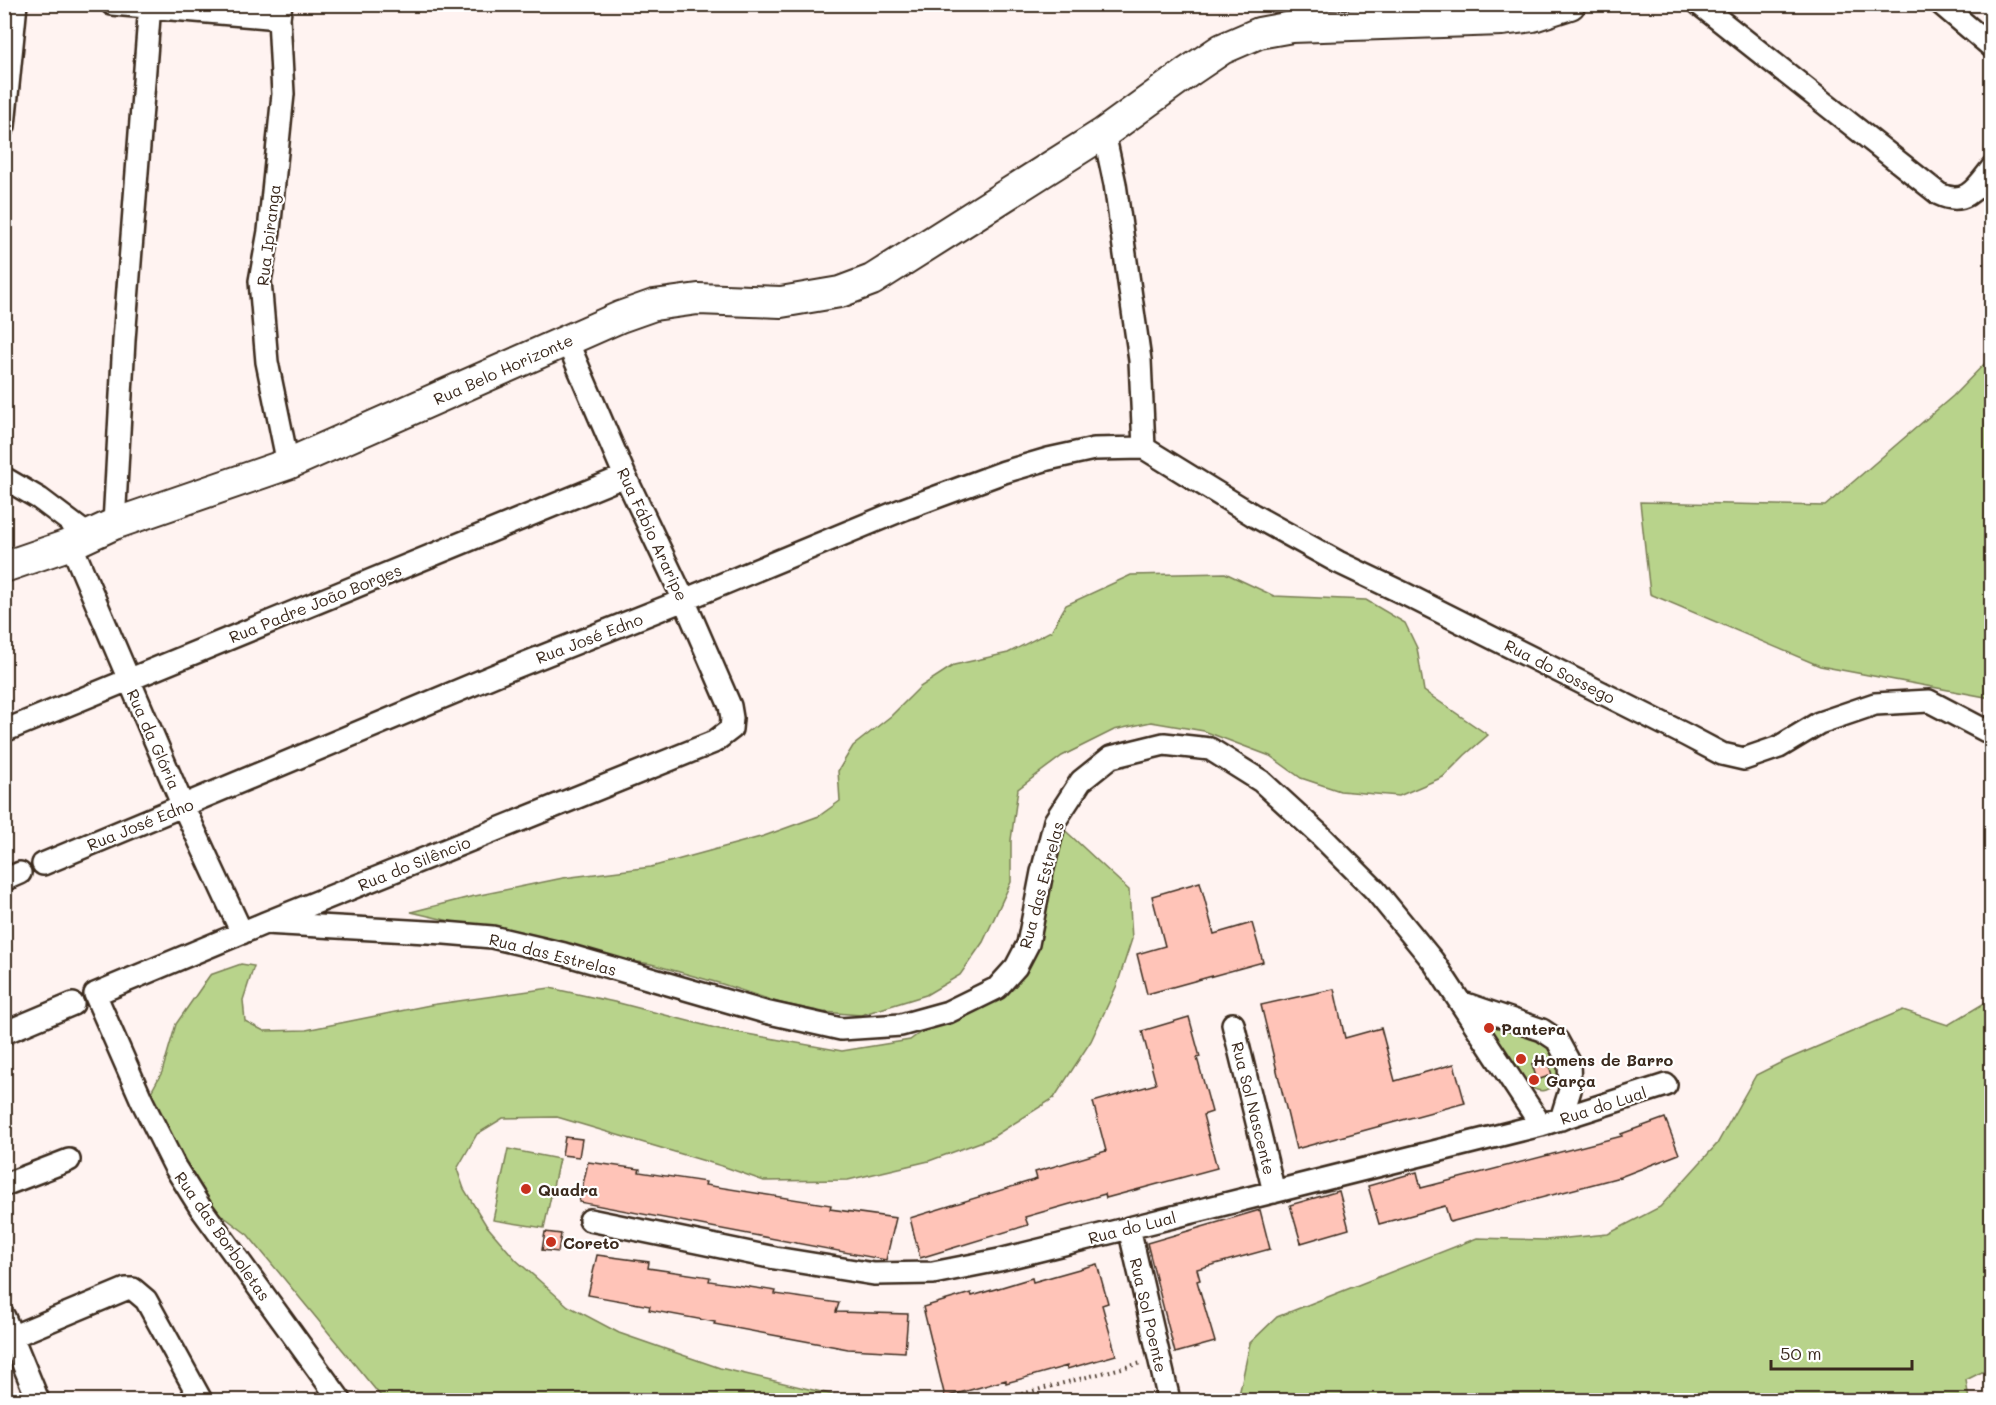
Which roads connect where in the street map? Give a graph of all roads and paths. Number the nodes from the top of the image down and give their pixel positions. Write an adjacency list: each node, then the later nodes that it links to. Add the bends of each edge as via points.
1 (16, 4): 10 (street)
2 (112, 4): 6 (street)
3 (1570, 4): 8 (street, Rua Belo Horizonte, via 1533,16)
4 (1699, 4): 12 (street, via 1939,194 1948,199 1963,198)
5 (1941, 4): 9 (street)
6 (150, 7): 7 (street); 18 (street, via 124,340)
7 (280, 11): 15 (street, Rua Ipiranga, via 283,94 260,281 267,362)
8 (1488, 13): 11 (street, Rua Belo Horizonte, via 1292,27 1259,33 1222,49)
9 (1992, 46)
10 (4, 126)
11 (1104, 133): 13 (street, Rua Belo Horizonte, via 872,280 840,292 781,302 698,299 654,305); 14 (street, via 1140,360)
12 (1992, 168)
13 (567, 341): 15 (street, Rua Belo Horizonte); 16 (street, Rua Fábio Araripe)
14 (1144, 448): 20 (street, Rua José Edno, via 1094,449 1004,472); 24 (street, Rua do Sossego, via 1338,562 1722,754 1744,759 1779,747 1819,723 1875,704 1929,701)
15 (288, 464): 18 (street, Rua Belo Horizonte)
16 (625, 476): 20 (street, Rua Fábio Araripe); 21 (street, Rua Padre João Borges)
17 (4, 478): 18 (street)
18 (91, 535): 19 (street, Rua Belo Horizonte); 21 (street, Rua da Glória)
19 (4, 567)
20 (684, 600): 22 (street, Rua Fábio Araripe, via 730,706); 25 (street, Rua José Edno)
21 (128, 680): 23 (street, Rua Padre João Borges); 25 (street, Rua da Glória)
22 (731, 729): 27 (street, Rua do Silêncio, via 714,742)
23 (4, 731)
24 (1992, 734)
25 (183, 806): 26 (street, Rua José Edno); 28 (street, Rua da Glória)
26 (43, 864)
27 (265, 923): 28 (street, Rua do Silêncio); 30 (street, Rua das Estrelas, via 492,937 841,1029 901,1025 948,1012 997,988 1016,967 1028,944 1055,821 1081,781 1112,757 1164,744 1210,749 1261,781 1375,890 1433,961)
28 (242, 933): 29 (street, Rua do Silêncio)
29 (95, 994): 47 (street, Rua das Borboletas, via 175,1167)
30 (1460, 1002): 35 (street, Rua das Estrelas); 35 (street, via 1542,1030 1557,1040 1569,1062 1570,1090)
31 (73, 1004): 33 (street)
32 (1233, 1024): 38 (street, Rua Sol Nascente)
33 (4, 1033)
34 (1666, 1085): 35 (street, Rua do Lual)
35 (1551, 1122): 38 (street, Rua do Lual)
36 (69, 1160): 37 (street)
37 (4, 1185)
38 (1274, 1192): 40 (street, Rua do Lual)
39 (590, 1220): 40 (street, Rua do Lual, via 874,1274 933,1273)
40 (1129, 1228): 43 (street, Rua Sol Poente)
41 (4, 1317): 42 (street)
42 (9, 1339): 45 (street); 46 (street, via 126,1288 133,1289 146,1300)
43 (1159, 1358): 44 (path); 48 (street, Rua Sol Poente)
44 (1010, 1396)
45 (38, 1401)
46 (201, 1401)
47 (340, 1401)
48 (1169, 1401)

